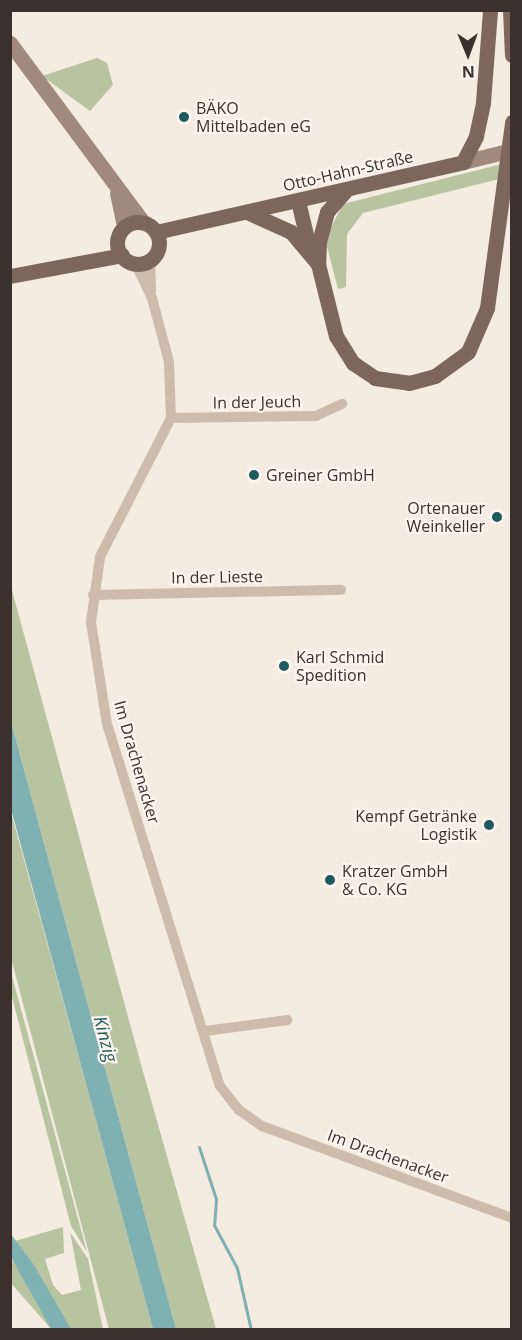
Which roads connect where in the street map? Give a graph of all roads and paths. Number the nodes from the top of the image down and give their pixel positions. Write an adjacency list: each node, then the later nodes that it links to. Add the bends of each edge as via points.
1 (490, 10): 7 (main road, via 483,102 476,136)
2 (510, 10): 4 (main road)
3 (10, 43): 8 (street)
4 (512, 55)
5 (512, 122): 15 (main road, via 487,308 460,360 435,376 409,383 363,371 336,336)
6 (512, 150): 7 (street, Otto-Hahn-Straße)
7 (463, 162): 9 (main road, Otto-Hahn-Straße)
8 (115, 187): 12 (street); 14 (street)
9 (346, 190): 10 (main road, Otto-Hahn-Straße); 15 (main road, via 321,225)
10 (298, 201): 11 (main road, Otto-Hahn-Straße); 15 (main road)
11 (249, 213): 13 (main road, Otto-Hahn-Straße); 15 (main road, via 291,232)
12 (143, 222): 13 (main road); 14 (main road)
13 (157, 238): 14 (main road)
14 (130, 249): 16 (main road); 18 (street, Im Drachenacker, via 152,298 169,362)
15 (314, 257)
16 (10, 276)
17 (342, 404): 18 (street, In der Jeuch, via 316,416)
18 (171, 418): 20 (street, Im Drachenacker, via 100,557)
19 (341, 590): 20 (street, In der Lieste)
20 (93, 595): 22 (street, Im Drachenacker, via 91,622 107,724)
21 (287, 1020): 22 (street)
22 (204, 1031): 23 (street, Im Drachenacker, via 220,1086 249,1119)
23 (512, 1218)

